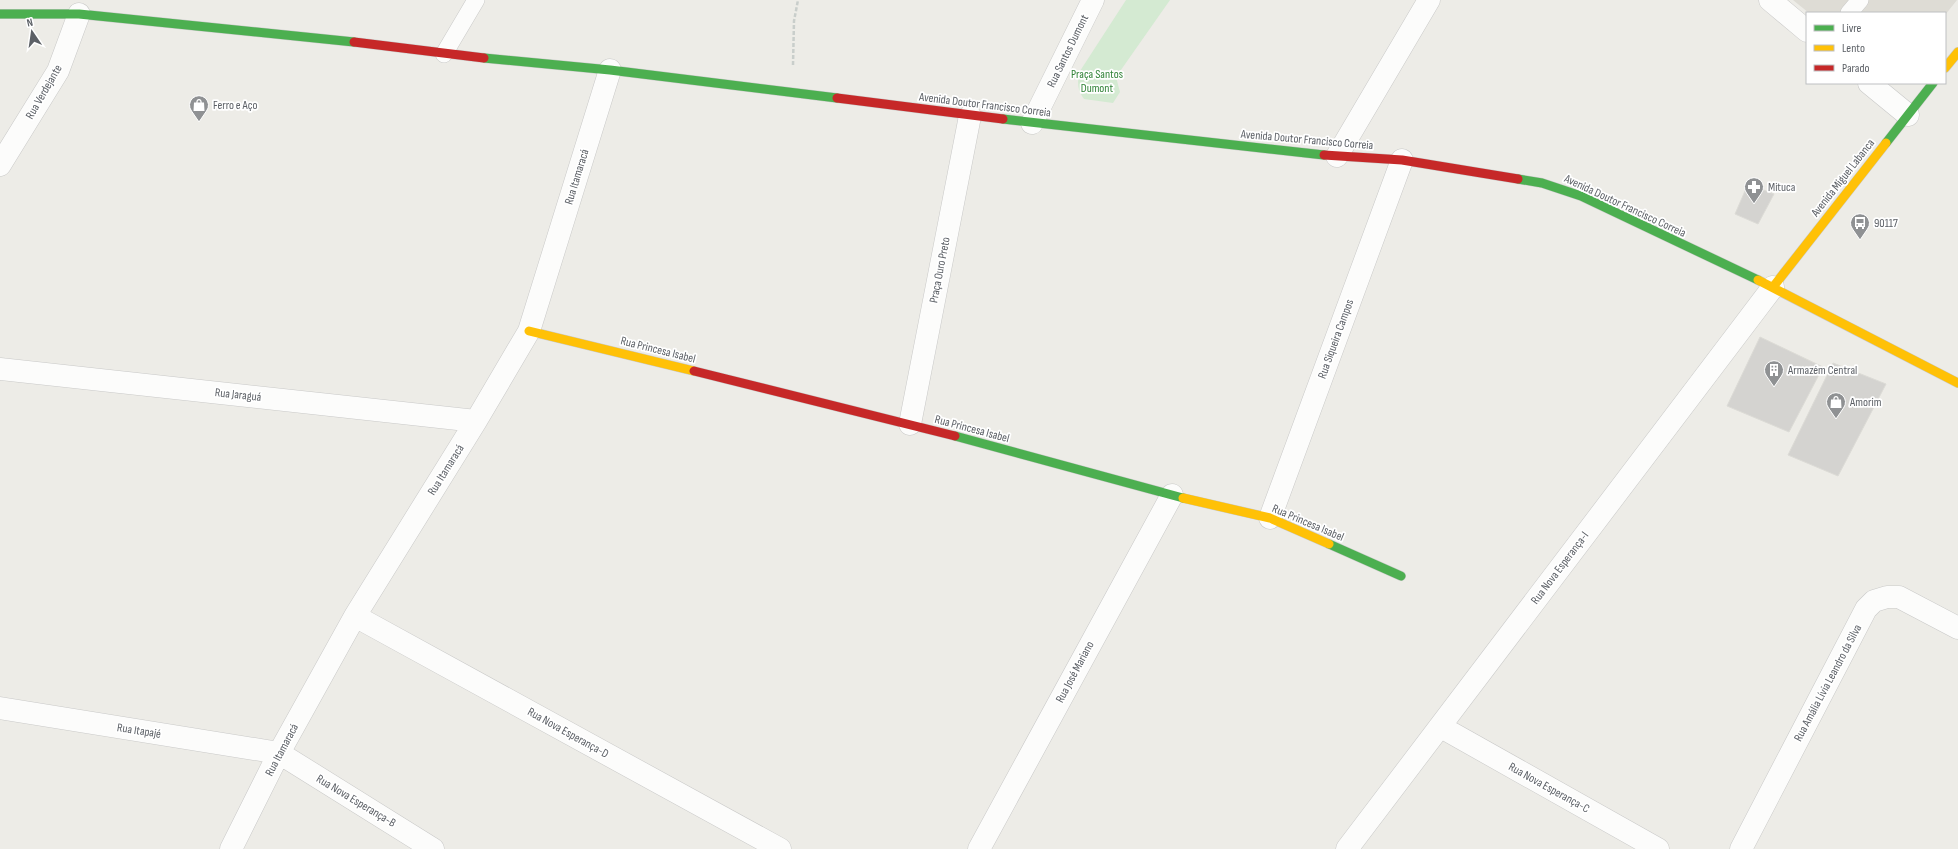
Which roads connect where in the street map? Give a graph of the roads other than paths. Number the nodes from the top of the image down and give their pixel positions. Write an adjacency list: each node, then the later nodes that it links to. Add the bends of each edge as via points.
1 (476, 0): 11 (lane)
2 (1093, 0): 18 (street, Rua Santos Dumont)
3 (1428, 0): 19 (street)
4 (1770, 0): 9 (street)
5 (1860, 0): 7 (lane)
6 (80, 10): 8 (main road); 11 (main road, Avenida Doutor Francisco Correia, via 161,23 324,38); 21 (street, Rua Verdejante, via 58,71)
7 (1850, 12)
8 (0, 14)
9 (1806, 30)
10 (1958, 52): 12 (main road)
11 (444, 54): 13 (main road, Avenida Doutor Francisco Correia)
12 (1946, 67)
13 (610, 70): 17 (main road, Avenida Doutor Francisco Correia); 23 (street, Rua Itamaracá)
14 (1870, 84): 16 (street)
15 (1932, 84): 16 (main road, Avenida Miguel Labanca)
16 (1908, 115): 22 (main road, Avenida Miguel Labanca)
17 (970, 116): 18 (main road, Avenida Doutor Francisco Correia); 27 (street, Praça Ouro Preto)
18 (1032, 123): 19 (main road, Avenida Doutor Francisco Correia)
19 (1337, 156): 20 (main road, Avenida Doutor Francisco Correia)
20 (1402, 160): 22 (main road, Avenida Doutor Francisco Correia, via 1542,183 1581,196); 29 (street, Rua Siqueira Campos)
21 (0, 165)
22 (1773, 287): 25 (main road, Avenida Doutor Francisco Correia); 34 (street, Rua Nova Esperança-I)
23 (529, 331): 26 (street, Rua Itamaracá); 27 (main road, Rua Princesa Isabel)
24 (0, 369): 26 (street, Rua Jaraguá)
25 (1958, 383)
26 (476, 421): 31 (street, Rua Itamaracá)
27 (910, 424): 28 (main road, Rua Princesa Isabel)
28 (1172, 495): 29 (main road, Rua Princesa Isabel); 39 (street, Rua José Mariano)
29 (1270, 518): 30 (main road, Rua Princesa Isabel)
30 (1401, 576)
31 (356, 616): 35 (street, Rua Itamaracá); 38 (street, Rua Nova Esperança-D)
32 (1958, 628): 42 (street, Rua Amália Lívia Leandro da Silva, via 1899,597 1874,601 1866,610)
33 (0, 708): 35 (street, Rua Itapajé)
34 (1441, 727): 40 (street, Rua Nova Esperança-I); 41 (street, Rua Nova Esperança-C)
35 (279, 753): 36 (street, Rua Itamaracá); 37 (street, Rua Nova Esperança-B)
36 (231, 849)
37 (433, 849)
38 (780, 849)
39 (979, 849)
40 (1347, 849)
41 (1658, 849)
42 (1741, 849)

